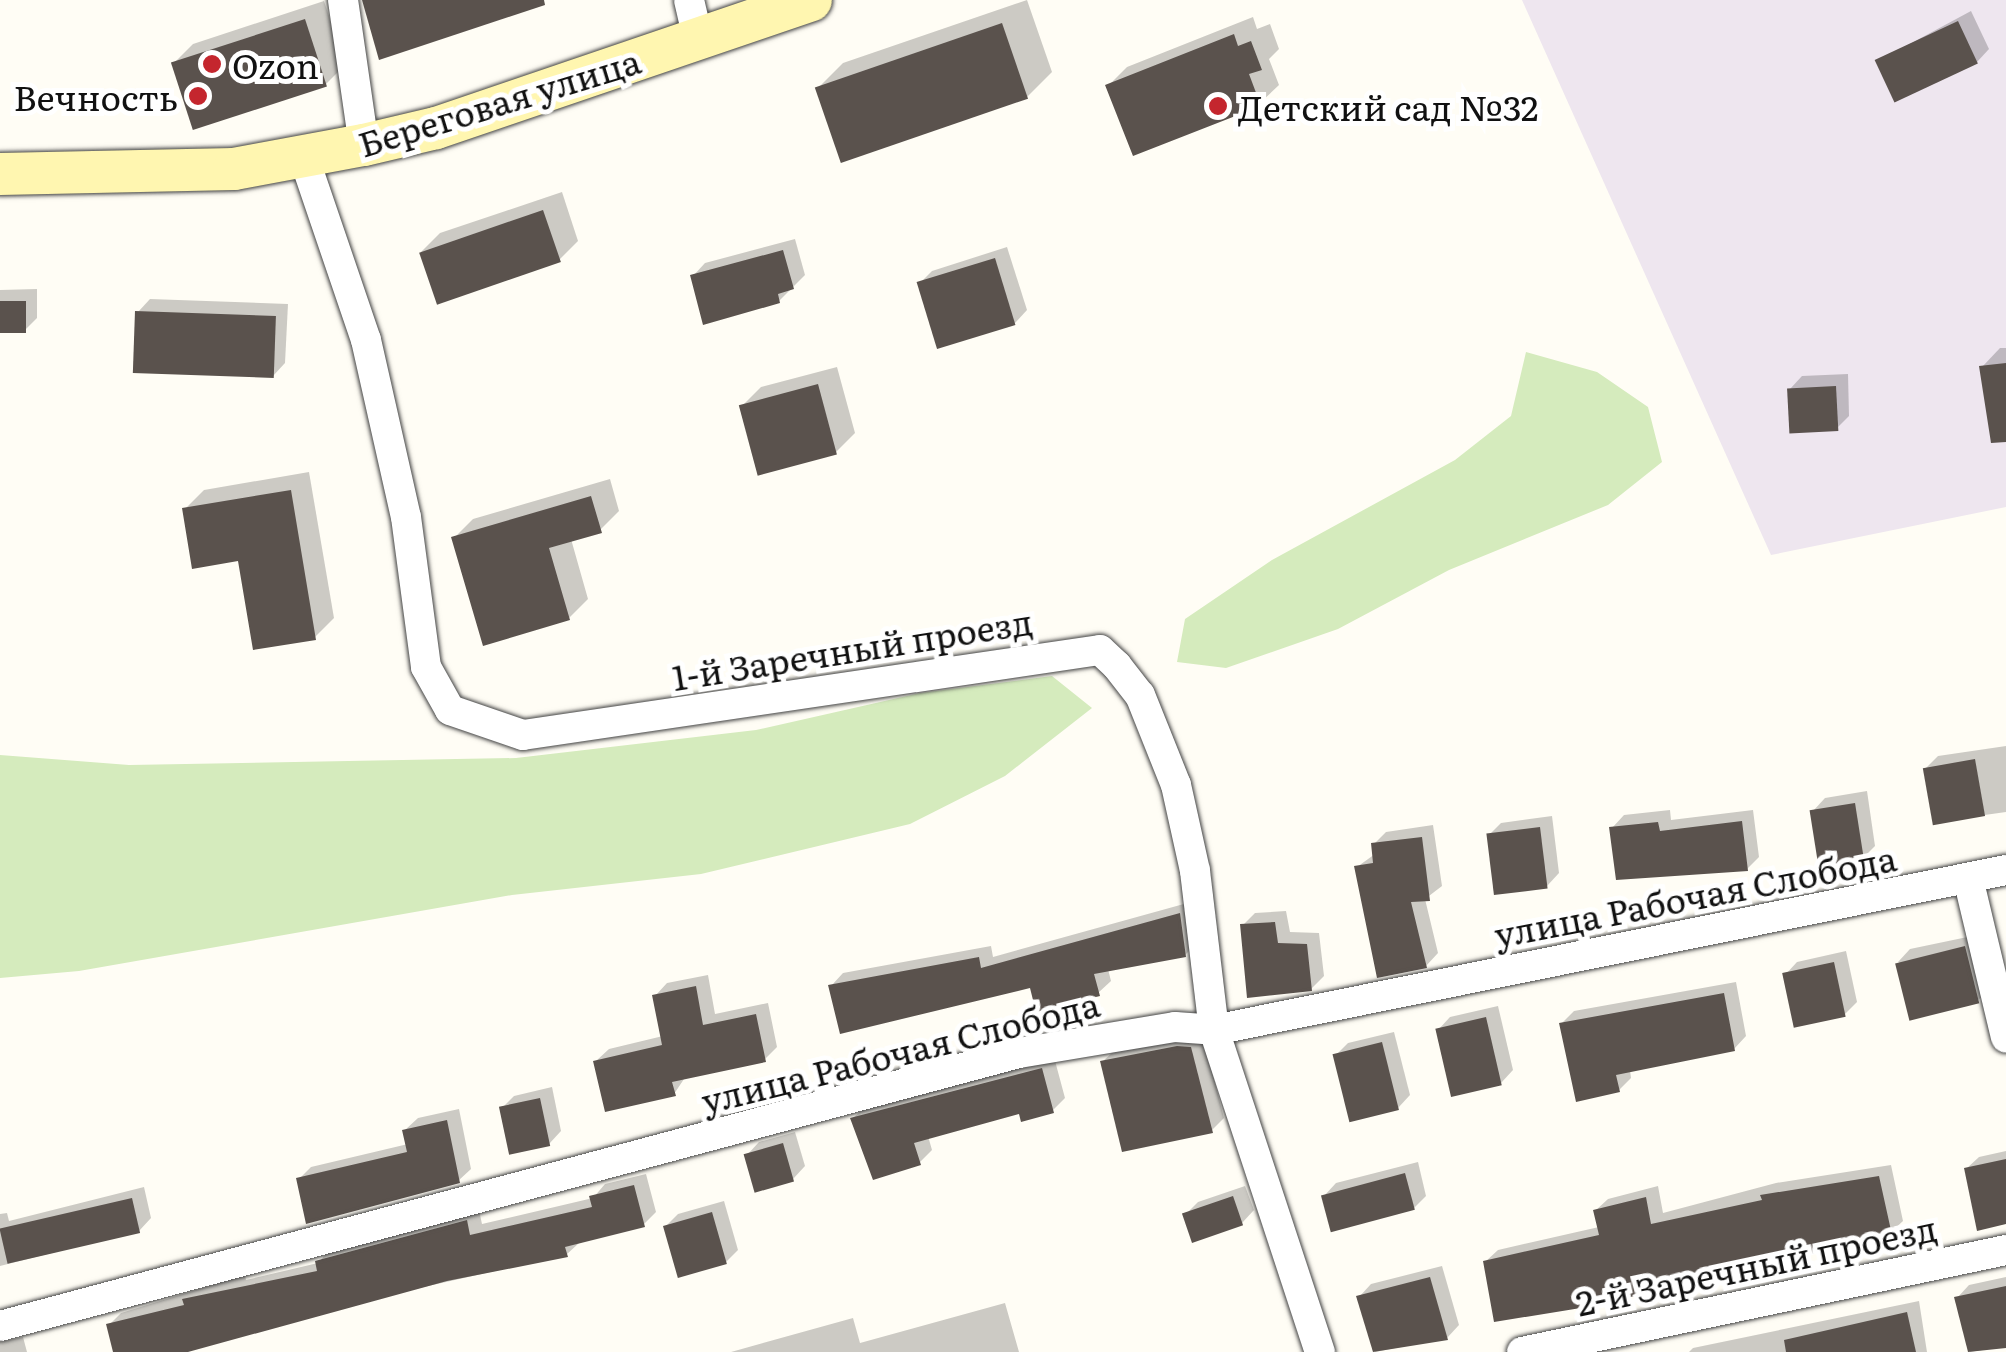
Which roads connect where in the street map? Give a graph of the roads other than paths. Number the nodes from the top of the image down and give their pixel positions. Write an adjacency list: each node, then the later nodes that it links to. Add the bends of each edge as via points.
1 (343, 0): 4 (street)
2 (811, 0): 3 (main road, Береговая улица)
3 (693, 19): 4 (main road, Береговая улица, via 436,128)
4 (364, 146): 5 (main road, Береговая улица)
5 (304, 158): 6 (main road, Береговая улица, via 214,170); 9 (street, 1-й Заречный проезд, via 366,340 406,516 426,666 450,710 522,734 1100,650 1140,695 1176,784 1195,871)
6 (0, 174)
7 (2006, 870): 8 (street, улица Рабочая Слобода)
8 (1968, 878): 9 (street, улица Рабочая Слобода); 10 (street)
9 (1214, 1030): 12 (street, улица Рабочая Слобода, via 1175,1026 1019,1054); 13 (street, 1-й Заречный проезд)
10 (2006, 1038)
11 (2006, 1250): 14 (street, 2-й Заречный проезд)
12 (0, 1326)
13 (1320, 1352)
14 (1522, 1352)

